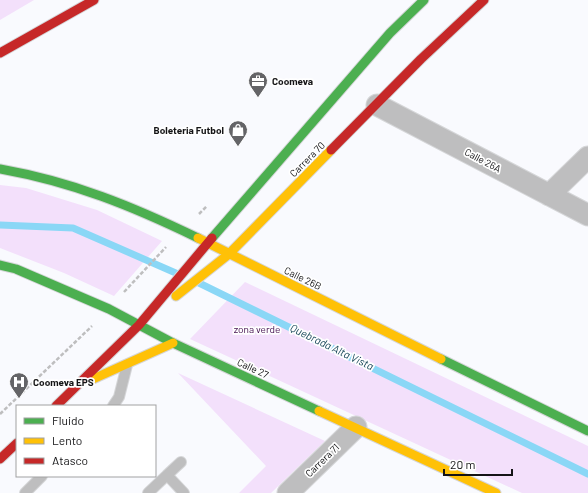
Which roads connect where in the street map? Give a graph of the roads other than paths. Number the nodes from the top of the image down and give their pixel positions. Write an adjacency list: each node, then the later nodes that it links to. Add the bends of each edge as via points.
1 (94, 0): 4 (street)
2 (424, 0): 10 (street, Carrera 70, via 386,37)
3 (484, 0): 5 (street, Carrera 70, via 421,59)
4 (0, 53)
5 (377, 105): 8 (street, Calle 26A); 11 (street, Carrera 70)
6 (588, 157): 8 (street)
7 (0, 169): 10 (street, Calle 26B, via 60,180)
8 (549, 195): 9 (street, Calle 26A)
9 (588, 215)
10 (208, 243): 11 (street, Calle 26B); 13 (street, Carrera 70)
11 (229, 254): 13 (street, Carrera 70); 20 (street, Calle 26B)
12 (0, 265): 13 (street, Calle 27, via 16,269 109,309)
13 (139, 325): 14 (street, Calle 27); 16 (street, Carrera 70)
14 (173, 343): 15 (street); 19 (street, Calle 27)
15 (128, 362): 16 (street); 18 (lane, via 119,397)
16 (74, 389): 17 (street, Carrera 70)
17 (57, 405)
18 (114, 405)
19 (356, 427): 29 (street, Carrera 71); 30 (street, Calle 27)
20 (588, 431)
21 (16, 444): 22 (street)
22 (0, 459)
23 (181, 462): 24 (lane)
24 (167, 475): 27 (lane); 28 (lane)
25 (41, 477): 26 (lane)
26 (25, 493)
27 (148, 493)
28 (184, 493)
29 (288, 493)
30 (496, 493)

